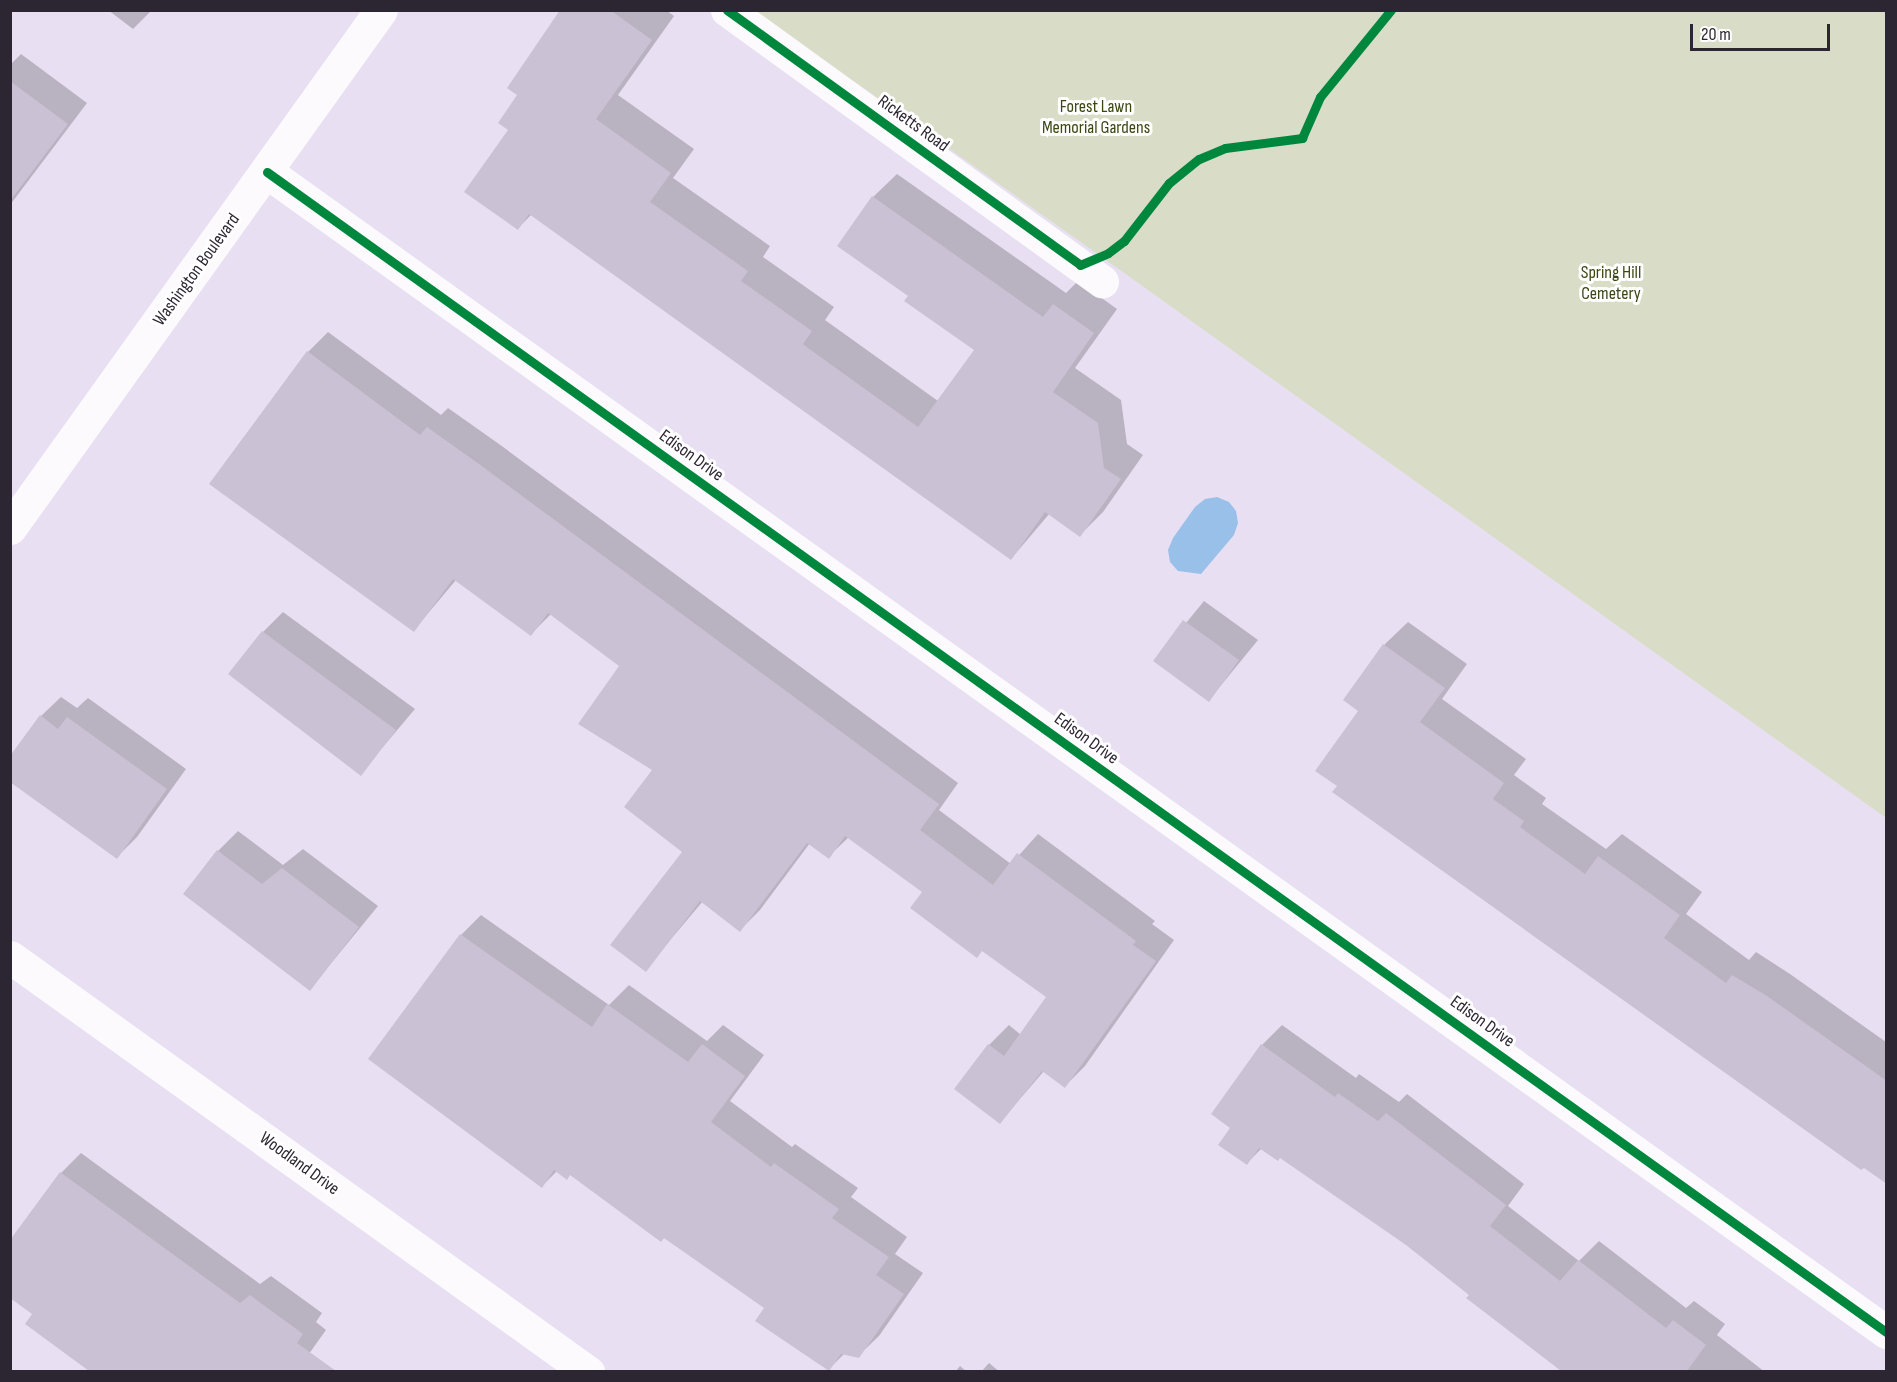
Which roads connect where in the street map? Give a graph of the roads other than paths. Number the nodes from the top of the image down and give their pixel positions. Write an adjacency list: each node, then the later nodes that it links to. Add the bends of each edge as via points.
1 (381, 10): 3 (street, Washington Boulevard)
2 (727, 10): 4 (street, Ricketts Road)
3 (267, 172): 5 (street, Washington Boulevard); 7 (street, Edison Drive)
4 (1102, 281)
5 (10, 528)
6 (10, 957): 8 (street, Woodland Drive)
7 (1887, 1332)
8 (588, 1371)

